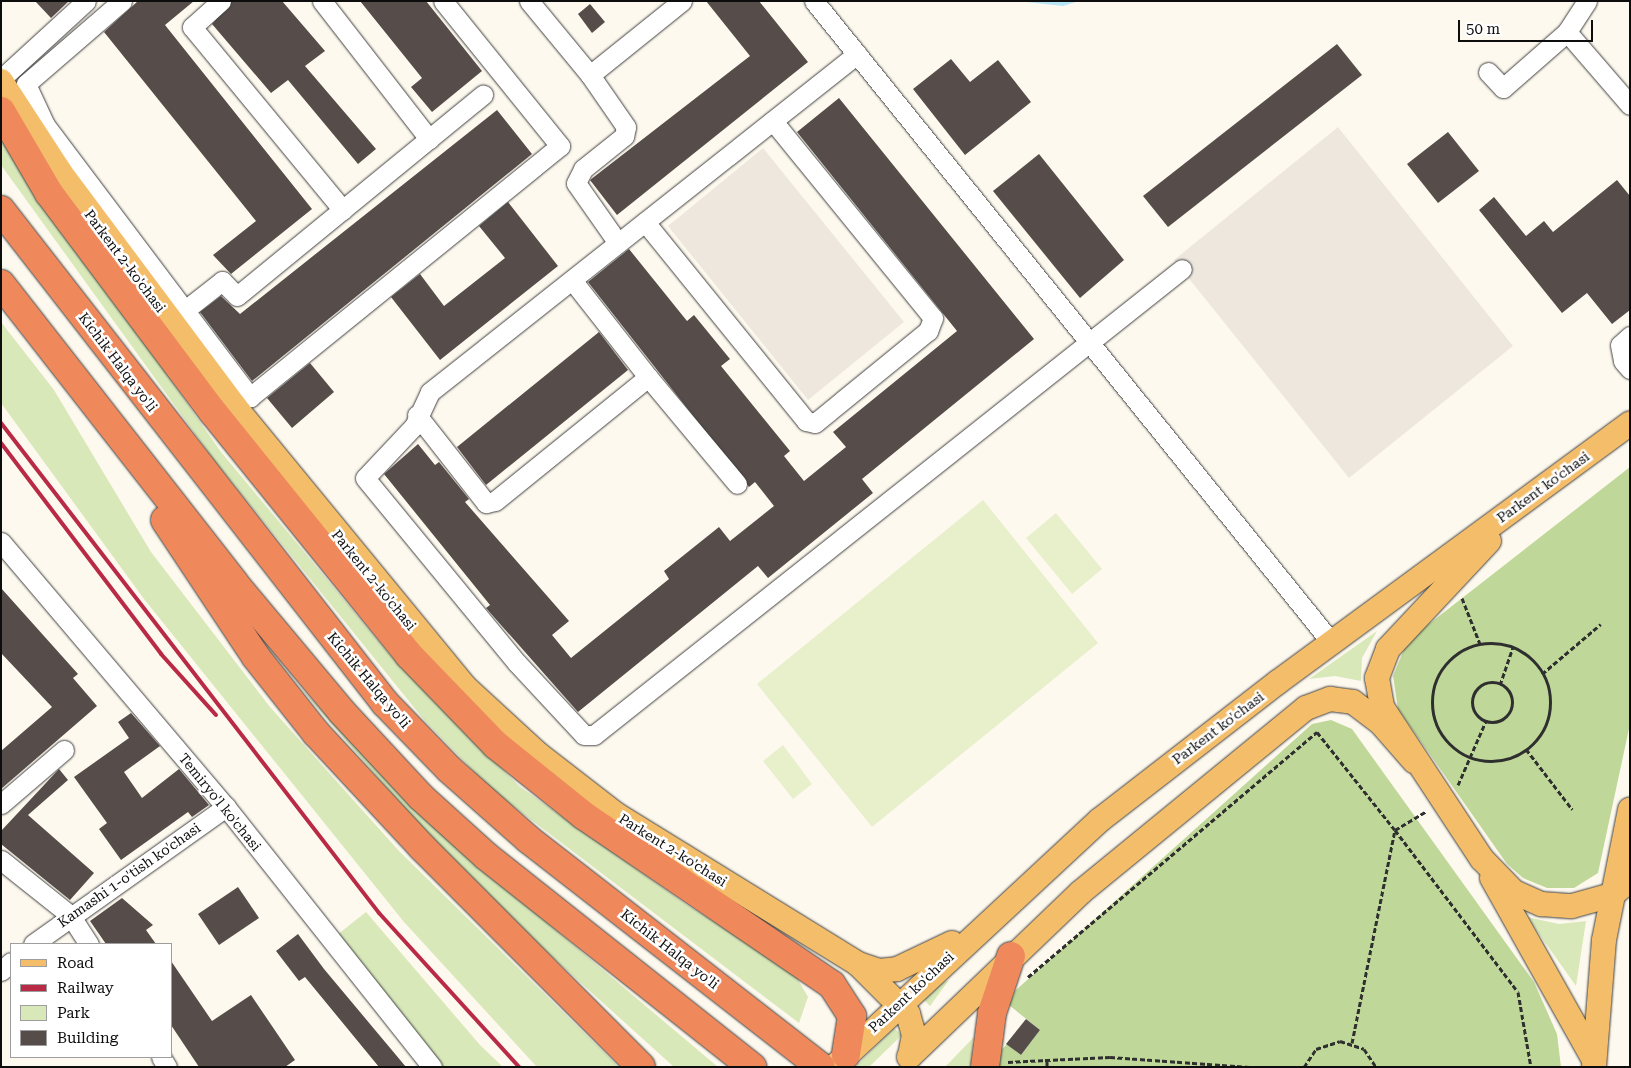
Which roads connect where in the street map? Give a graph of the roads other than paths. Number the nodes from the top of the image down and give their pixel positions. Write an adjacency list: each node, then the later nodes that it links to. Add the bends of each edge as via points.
1 (86, 1): 14 (street)
2 (122, 1): 5 (street, via 26,84 45,125 250,397 560,146)
3 (221, 1): 21 (street, via 192,27)
4 (322, 1): 19 (street)
5 (444, 1)
6 (530, 1): 13 (street)
7 (682, 1): 13 (street)
8 (814, 1): 11 (street)
9 (1587, 1): 10 (street)
10 (1567, 32): 12 (street, via 1502,88); 16 (street)
11 (857, 54): 18 (street); 37 (street)
12 (1488, 72)
13 (590, 75): 23 (street, via 626,127 624,136 582,169 576,183)
14 (1, 80): 27 (main road, Parkent 2-ko'chasi)
15 (483, 95): 19 (street)
16 (1630, 104)
17 (1, 112): 27 (highway, via 48,193)
18 (773, 120): 22 (street); 22 (street, via 933,318 928,331 815,423 806,421)
19 (429, 139): 21 (street)
20 (1, 210): 60 (highway, Kichik Halqa yo'li, via 385,704 449,769 528,838)
21 (343, 210): 27 (street, via 237,296 222,281)
22 (645, 222): 23 (street)
23 (618, 243): 25 (street)
24 (1182, 269): 32 (street, via 594,735 584,735 572,726 365,478 414,426)
25 (572, 280): 30 (street); 32 (street, via 430,392)
26 (1, 284): 31 (highway)
27 (163, 329): 51 (main road, Parkent 2-ko'chasi, via 429,648 499,720 625,820); 54 (highway, via 409,656 451,701 583,815 832,985 852,1016)
28 (1630, 336): 29 (street, via 1620,344 1622,361)
29 (1630, 369)
30 (648, 377): 32 (street, via 495,501 486,503); 34 (street)
31 (74, 378): 53 (highway, via 342,712 421,797 486,856); 59 (highway, via 228,617 316,733 422,847)
32 (417, 415)
33 (1630, 423): 35 (main road, Parkent ko'chasi)
34 (738, 484)
35 (1542, 488): 37 (main road, Parkent ko'chasi); 39 (main road, via 1409,622 1383,658 1378,678 1379,701)
36 (1, 542): 41 (street, Temiryo'l ko'chasi)
37 (1331, 642): 47 (main road, Parkent ko'chasi, via 1107,814)
38 (64, 750): 40 (street)
39 (1414, 761): 43 (main road); 50 (main road, via 1380,722 1353,702 1322,700 1299,712 1154,830)
40 (1, 804)
41 (226, 807): 46 (street, Kamashi 1-o'tish ko'chasi); 58 (street, Temiryo'l ko'chasi)
42 (1630, 810): 45 (main road)
43 (1482, 859): 45 (main road, via 1510,889 1540,904 1572,906); 56 (main road)
44 (1, 860): 46 (street)
45 (1621, 887): 56 (main road, via 1598,993)
46 (70, 914): 48 (street, Kamashi 1-o'tish ko'chasi); 49 (street)
47 (983, 924): 51 (main road, Parkent 2-ko'chasi, via 897,969 879,971); 52 (main road, Parkent ko'chasi)
48 (34, 943)
49 (88, 943)
50 (1012, 956): 55 (main road); 57 (highway, via 992,1013)
51 (858, 964): 52 (main road, Parkent 2-ko'chasi)
52 (900, 1003): 54 (main road, Parkent ko'chasi); 55 (main road, Parkent 2-ko'chasi, via 914,1027)
53 (742, 1060)
54 (840, 1061)
55 (904, 1062)
56 (1594, 1064)
57 (992, 1065)
58 (432, 1067)
59 (641, 1067)
60 (821, 1067)

